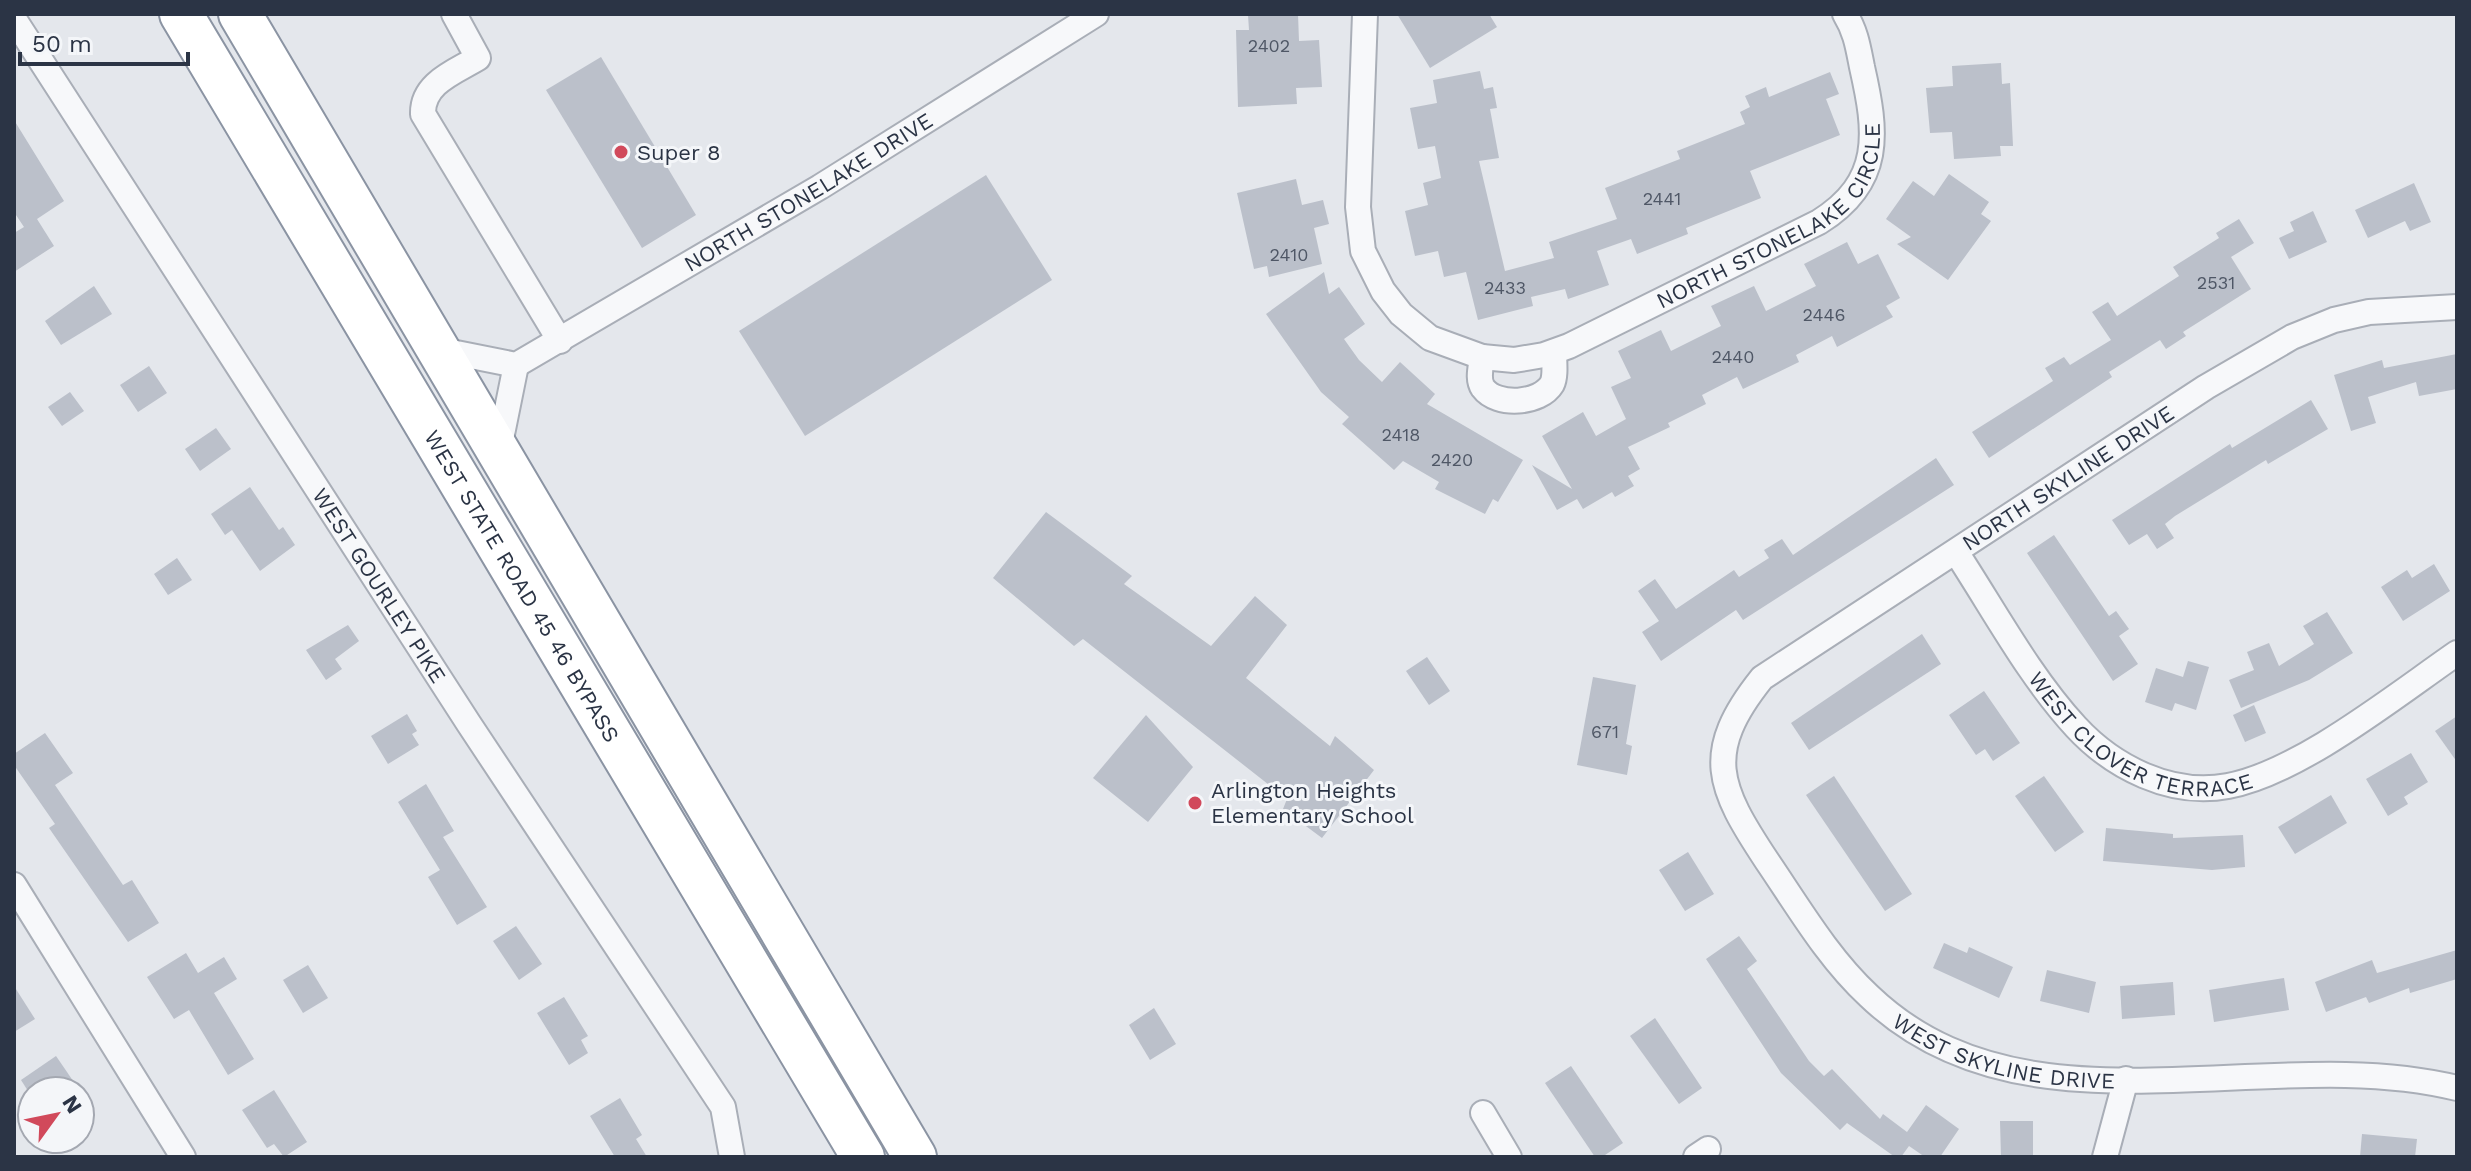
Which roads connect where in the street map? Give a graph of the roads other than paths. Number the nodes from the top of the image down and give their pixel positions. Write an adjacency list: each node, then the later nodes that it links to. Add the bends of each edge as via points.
1 (181, 14): 8 (highway, WEST STATE ROAD 45 46 BYPASS)
2 (240, 14): 9 (highway)
3 (454, 14): 11 (street, via 478,58 437,83 423,100 429,126)
4 (1096, 14): 11 (street, NORTH STONELAKE DRIVE)
5 (1365, 14): 14 (street, NORTH STONELAKE CIRCLE, via 1358,207 1363,251 1401,314 1430,338)
6 (1845, 14): 13 (street, NORTH STONELAKE CIRCLE, via 1861,45 1872,120 1869,166 1849,201 1819,222)
7 (14, 19): 27 (street, WEST GOURLEY PIKE, via 723,1107)
8 (240, 113): 9 (highway, via 279,120); 21 (highway, WEST STATE ROAD 45 46 BYPASS)
9 (319, 146): 12 (highway)
10 (2457, 307): 17 (street, NORTH SKYLINE DRIVE, via 2369,312 2292,337 2206,387)
11 (560, 341): 15 (street, NORTH STONELAKE DRIVE)
12 (441, 350): 15 (street); 16 (highway)
13 (1554, 352): 14 (street, NORTH STONELAKE CIRCLE, via 1514,360); 14 (street, via 1554,381 1544,394 1532,398 1498,400 1484,390 1479,378)
14 (1482, 357)
15 (516, 365): 16 (street)
16 (499, 449): 22 (highway)
17 (1956, 552): 18 (street, WEST CLOVER TERRACE, via 2075,726 2118,763 2172,785 2227,786 2284,765); 19 (street, NORTH SKYLINE DRIVE, via 1762,678)
18 (2457, 653)
19 (1726, 735): 23 (street, WEST SKYLINE DRIVE, via 1724,780 1738,814 1818,937 1870,998 1916,1034 1984,1064 2038,1076)
20 (14, 885): 26 (street)
21 (761, 986): 22 (highway, via 807,1017); 28 (highway, WEST STATE ROAD 45 46 BYPASS)
22 (837, 1024): 29 (highway)
23 (2126, 1079): 24 (street, WEST SKYLINE DRIVE, via 2339,1075); 31 (street)
24 (2457, 1088)
25 (1483, 1113): 30 (street)
26 (183, 1157)
27 (732, 1157)
28 (863, 1157)
29 (915, 1157)
30 (1509, 1157)
31 (2105, 1157)

